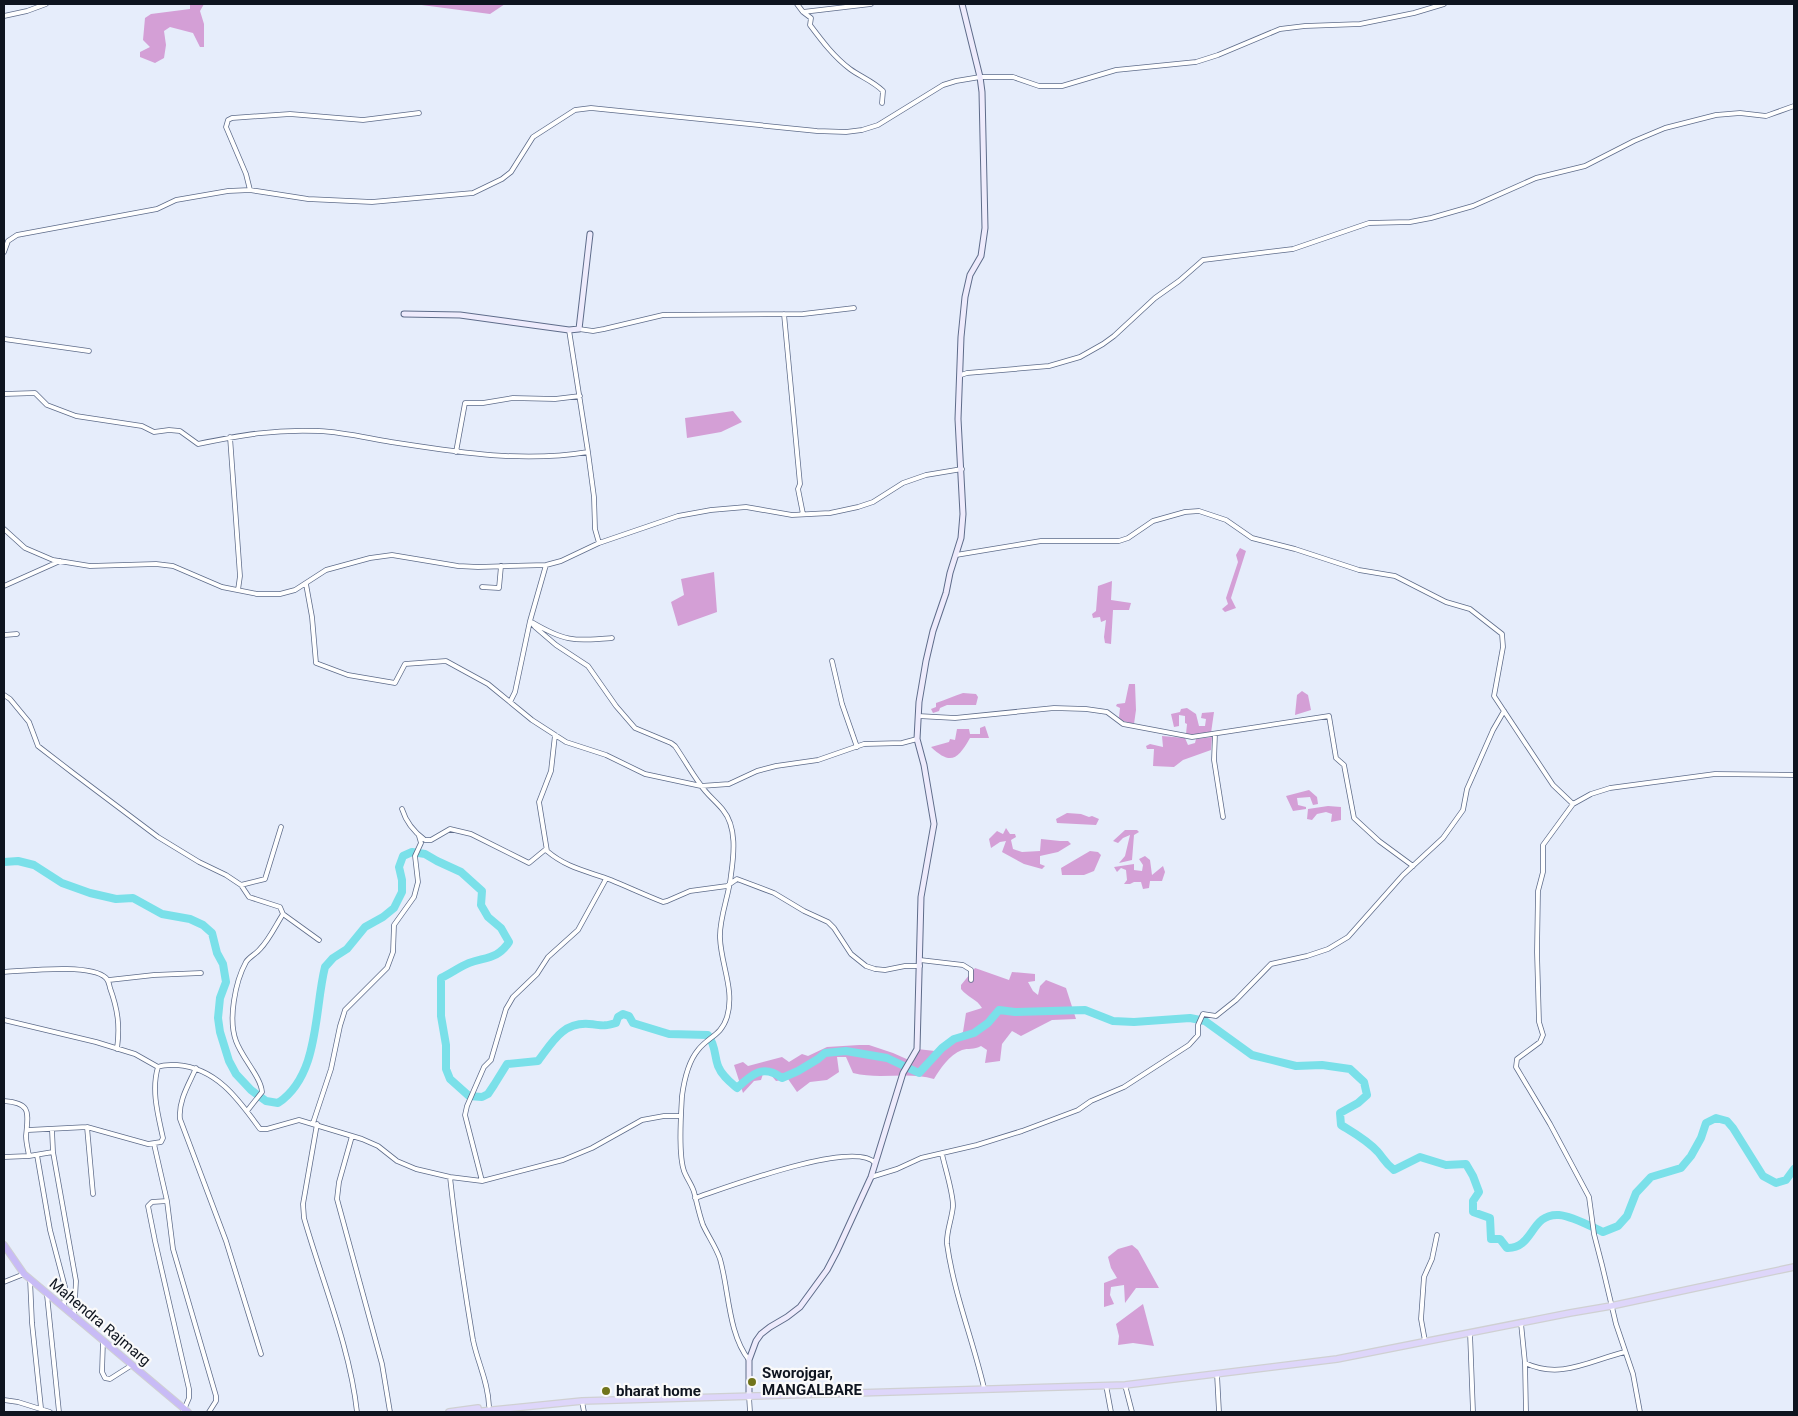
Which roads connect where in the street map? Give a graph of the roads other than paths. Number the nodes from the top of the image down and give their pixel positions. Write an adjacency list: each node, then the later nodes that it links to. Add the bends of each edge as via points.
1 (46, 4): 7 (street)
2 (797, 4): 6 (street)
3 (871, 4): 6 (street)
4 (962, 4): 8 (street)
5 (1444, 4): 8 (street, via 1414,14 1360,24 1280,29 1196,62 1116,70 1062,86 1039,86 1013,77)
6 (803, 12): 9 (street, via 811,18 810,25 823,43 842,63 883,91)
7 (4, 16)
8 (980, 77): 12 (street, via 943,85 878,125 846,132 592,108 575,110 533,137 511,172 473,193 372,202 308,199); 22 (street, via 985,228 981,256 970,275 965,296)
9 (882, 103)
10 (1794, 106): 22 (street, via 1766,116 1716,115 1665,128 1585,166 1536,178 1473,206 1431,218 1370,223 1293,249 1203,260 1114,336 1080,357 1049,366)
11 (419, 113): 12 (street, via 363,120 290,114 232,118 226,127)
12 (250, 190): 14 (street, via 204,194 176,200 157,209 17,235 8,241)
13 (590, 234): 18 (street)
14 (4, 252)
15 (854, 308): 17 (street)
16 (404, 314): 19 (street, via 460,315)
17 (784, 314): 18 (street, via 663,315 604,329); 29 (street, via 798,489)
18 (579, 329): 19 (street)
19 (569, 330): 24 (street)
20 (4, 339): 21 (street)
21 (90, 350)
22 (961, 375): 28 (street, via 958,419)
23 (4, 394): 25 (street, via 35,394 47,405 76,416 142,426 154,432 180,431 198,444)
24 (580, 396): 26 (street, via 465,403); 27 (street)
25 (230, 437): 26 (street, via 285,430 321,431); 39 (street, via 240,576)
26 (456, 452): 27 (street, via 525,458)
27 (588, 452): 31 (street)
28 (962, 469): 29 (street, via 903,483 882,498 858,507); 32 (street, via 963,514)
29 (804, 514): 31 (street, via 746,507 711,510 678,516)
30 (4, 529): 33 (street, via 25,548)
31 (599, 542): 34 (street)
32 (956, 555): 47 (street, via 1041,541 1119,541 1158,519 1199,511 1226,520 1252,538 1359,570 1395,576 1446,602 1470,609 1502,634 1503,647 1494,696); 48 (street, via 933,631)
33 (60, 561): 37 (street); 39 (street, via 90,566 173,566 222,587)
34 (546, 565): 35 (street); 40 (street)
35 (501, 566): 36 (street, via 458,566 392,555 326,570); 38 (street, via 499,588)
36 (306, 584): 39 (street, via 280,594); 46 (street, via 316,663 348,675 395,683 405,664 446,661 488,684)
37 (4, 586)
38 (482, 587)
39 (238, 590)
40 (530, 621): 43 (street, via 568,640); 46 (street, via 516,692); 54 (street, via 588,666 635,728 675,746)
41 (17, 634): 42 (street)
42 (4, 635)
43 (612, 638)
44 (832, 661): 52 (street)
45 (4, 696): 64 (street, via 29,722 38,746 158,837)
46 (510, 702): 50 (street)
47 (1504, 711): 55 (street, via 1553,785); 61 (street, via 1467,789 1463,810 1443,838)
48 (918, 716): 49 (street, via 955,718 1054,708 1086,709 1107,712 1123,724 1192,737); 51 (street)
49 (1215, 734): 57 (street, via 1214,760); 61 (street, via 1329,716 1336,758 1344,765 1354,818)
50 (555, 735): 54 (street, via 645,774); 60 (street, via 551,770 539,802)
51 (917, 739): 52 (street); 67 (street, via 934,824 922,897)
52 (857, 747): 54 (street, via 818,760 758,771 728,784)
53 (1794, 775): 55 (street, via 1715,774 1610,788)
54 (701, 786): 63 (street, via 724,811 732,826 734,860)
55 (1573, 804): 104 (street, via 1543,845 1543,872 1538,891 1537,961 1539,1022 1543,1035 1540,1042 1517,1059 1516,1067 1590,1197 1594,1234)
56 (402, 809): 59 (street)
57 (1223, 817)
58 (281, 827): 64 (street, via 265,879)
59 (419, 836): 60 (street, via 431,840 450,829 466,832 529,863); 79 (street, via 421,843 415,856 418,882 414,897 394,926 393,952 387,968 345,1010)
60 (546, 849): 62 (street, via 580,871)
61 (1413, 866): 86 (street, via 1348,937 1328,949 1271,964 1216,1016 1203,1014 1198,1035 1189,1045 1124,1087 1078,1110 1022,1131)
62 (606, 879): 63 (street, via 662,902 690,891 726,886); 93 (street, via 578,930 548,957 506,1009 491,1060 484,1067 465,1115)
63 (730, 882): 67 (street, via 737,879 774,894 828,922 851,954 875,970); 78 (street, via 720,929 730,1003 724,1026 698,1050 691,1062 682,1094)
64 (241, 885): 65 (street, via 249,897 280,907)
65 (283, 914): 66 (street); 77 (street, via 261,949 246,962 234,1001 235,1040 262,1086 262,1092)
66 (320, 940)
67 (920, 963): 71 (street, via 963,965 971,970); 90 (street, via 917,1049 904,1073)
68 (4, 972): 70 (street, via 79,970 101,974)
69 (201, 973): 70 (street)
70 (108, 980): 73 (street, via 117,1009)
71 (971, 980)
72 (4, 1020): 73 (street)
73 (117, 1049): 74 (street, via 135,1054)
74 (158, 1067): 75 (street, via 163,1064); 84 (street, via 155,1096 163,1140)
75 (196, 1068): 77 (street, via 214,1077 241,1101); 112 (street, via 181,1102 180,1119 226,1241)
76 (4, 1101): 81 (street, via 17,1102 25,1108)
77 (247, 1111): 79 (street, via 260,1129 299,1120)
78 (682, 1116): 93 (street, via 642,1120 563,1160); 95 (street, via 684,1171)
79 (315, 1124): 83 (street); 129 (street, via 303,1204 304,1218 338,1329)
80 (87, 1127): 82 (street); 84 (street); 94 (street)
81 (28, 1130): 82 (street); 88 (street)
82 (52, 1130): 85 (street)
83 (352, 1136): 91 (street, via 378,1146 397,1161 416,1169); 130 (street, via 337,1199 382,1364)
84 (154, 1144): 96 (street)
85 (53, 1152): 87 (street); 106 (street, via 76,1281)
86 (942, 1154): 92 (street, via 921,1158); 119 (street, via 953,1206 947,1241 950,1261)
87 (38, 1155): 88 (street); 105 (street, via 50,1230 65,1287)
88 (29, 1156): 89 (street)
89 (4, 1157)
90 (875, 1163): 92 (street); 95 (street, via 865,1156 811,1162)
91 (450, 1177): 93 (street); 123 (street, via 466,1301 475,1348 488,1385)
92 (872, 1177): 113 (street, via 827,1270 800,1307 760,1334)
93 (482, 1181)
94 (93, 1194)
95 (695, 1198): 113 (street, via 707,1234 720,1257 739,1343)
96 (167, 1201): 125 (street, via 152,1202 148,1206 189,1389); 128 (street, via 178,1266 216,1396)
97 (1437, 1235): 110 (street, via 1424,1277 1421,1319)
98 (4, 1245): 100 (highway, Mahendra Rajmarg)
99 (1794, 1267): 104 (main road)
100 (24, 1274): 101 (highway, Mahendra Rajmarg); 102 (street)
101 (30, 1279): 103 (highway, Mahendra Rajmarg); 124 (street)
102 (4, 1282)
103 (47, 1295): 105 (highway, Mahendra Rajmarg); 127 (street)
104 (1611, 1306): 107 (main road); 111 (street)
105 (64, 1309): 106 (highway, Mahendra Rajmarg)
106 (74, 1317): 109 (highway, Mahendra Rajmarg)
107 (1521, 1323): 108 (main road); 114 (street)
108 (1470, 1333): 110 (main road); 138 (street)
109 (103, 1341): 115 (highway, Mahendra Rajmarg); 115 (street, via 102,1372 105,1378)
110 (1425, 1341): 116 (main road, via 1337,1359)
111 (1625, 1352): 114 (street, via 1583,1366 1552,1371); 140 (street)
112 (261, 1354)
113 (749, 1360): 120 (street)
114 (1525, 1363): 139 (street)
115 (132, 1365): 125 (highway, Mahendra Rajmarg)
116 (1217, 1374): 117 (main road); 137 (street)
117 (1125, 1385): 118 (main road); 136 (street)
118 (1106, 1386): 119 (main road); 135 (street)
119 (984, 1388): 120 (main road)
120 (749, 1394): 122 (main road); 123 (main road, via 582,1398); 134 (street)
121 (4, 1400): 124 (street)
122 (582, 1401): 132 (main road); 133 (street)
123 (490, 1406): 131 (main road)
124 (41, 1408): 126 (street)
125 (185, 1411)
126 (50, 1412)
127 (59, 1412)
128 (209, 1412)
129 (357, 1412)
130 (390, 1412)
131 (449, 1412)
132 (475, 1412)
133 (584, 1412)
134 (750, 1412)
135 (1111, 1412)
136 (1132, 1412)
137 (1219, 1412)
138 (1473, 1412)
139 (1526, 1412)
140 (1640, 1412)

